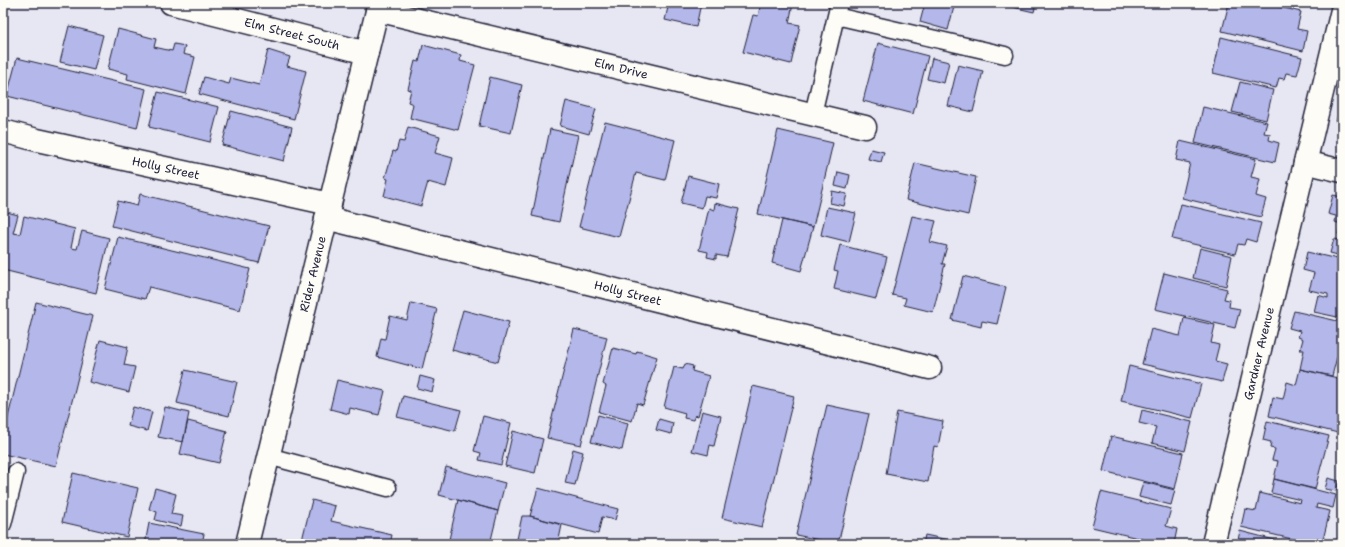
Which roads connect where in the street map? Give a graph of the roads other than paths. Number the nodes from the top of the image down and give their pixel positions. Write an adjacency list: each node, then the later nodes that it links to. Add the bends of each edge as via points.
1 (171, 3): 5 (street, Elm Street South)
2 (378, 6): 5 (street, Rider Avenue); 7 (street, Elm Drive)
3 (837, 9): 6 (lane); 7 (lane)
4 (1342, 10): 10 (street, Gardner Avenue)
5 (367, 53): 12 (street, Rider Avenue)
6 (1005, 54)
7 (813, 114): 8 (street, Elm Drive)
8 (865, 127)
9 (3, 131): 12 (street, Holly Street)
10 (1305, 162): 11 (street); 19 (street, Gardner Avenue)
11 (1342, 171)
12 (328, 211): 13 (street, Holly Street); 14 (street, Rider Avenue)
13 (930, 368)
14 (268, 456): 16 (lane); 18 (street, Rider Avenue)
15 (16, 472): 17 (lane)
16 (388, 488)
17 (3, 524)
18 (247, 544)
19 (1213, 544)

